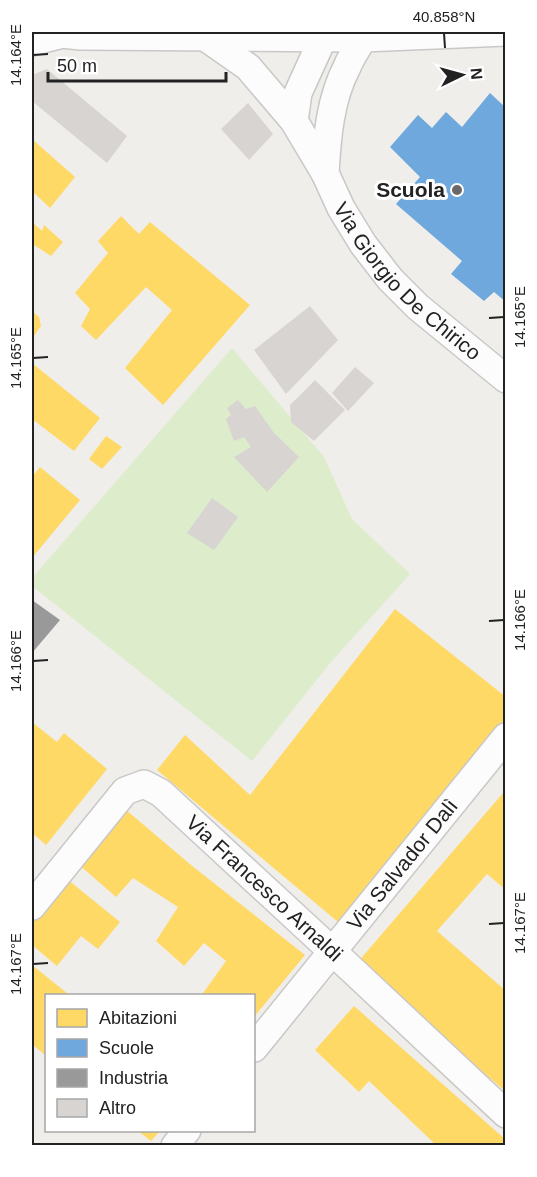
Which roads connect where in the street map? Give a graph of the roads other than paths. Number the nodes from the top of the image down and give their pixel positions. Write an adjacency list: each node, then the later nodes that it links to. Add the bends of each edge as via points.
1 (506, 32): 5 (street)
2 (59, 33): 3 (street); 6 (street)
3 (205, 37): 4 (street); 7 (street, Via Giorgio De Chirico, via 248,67)
4 (323, 38): 5 (street); 7 (street, via 298,93)
5 (363, 38): 8 (street, Via Giorgio De Chirico, via 337,94 328,127)
6 (32, 42)
7 (294, 121): 8 (street, Via Giorgio De Chirico)
8 (325, 173): 9 (street, Via Giorgio De Chirico, via 363,244 390,279)
9 (506, 379)
10 (506, 737): 12 (street, Via Salvador Dalì)
11 (32, 906): 12 (street, Via Francesco Arnaldi, via 125,791 144,784 161,793)
12 (332, 951): 13 (street, Via Salvador Dalì); 14 (street, Via Francesco Arnaldi)
13 (255, 1047)
14 (506, 1114)
15 (186, 1132): 16 (street)
16 (175, 1146)

